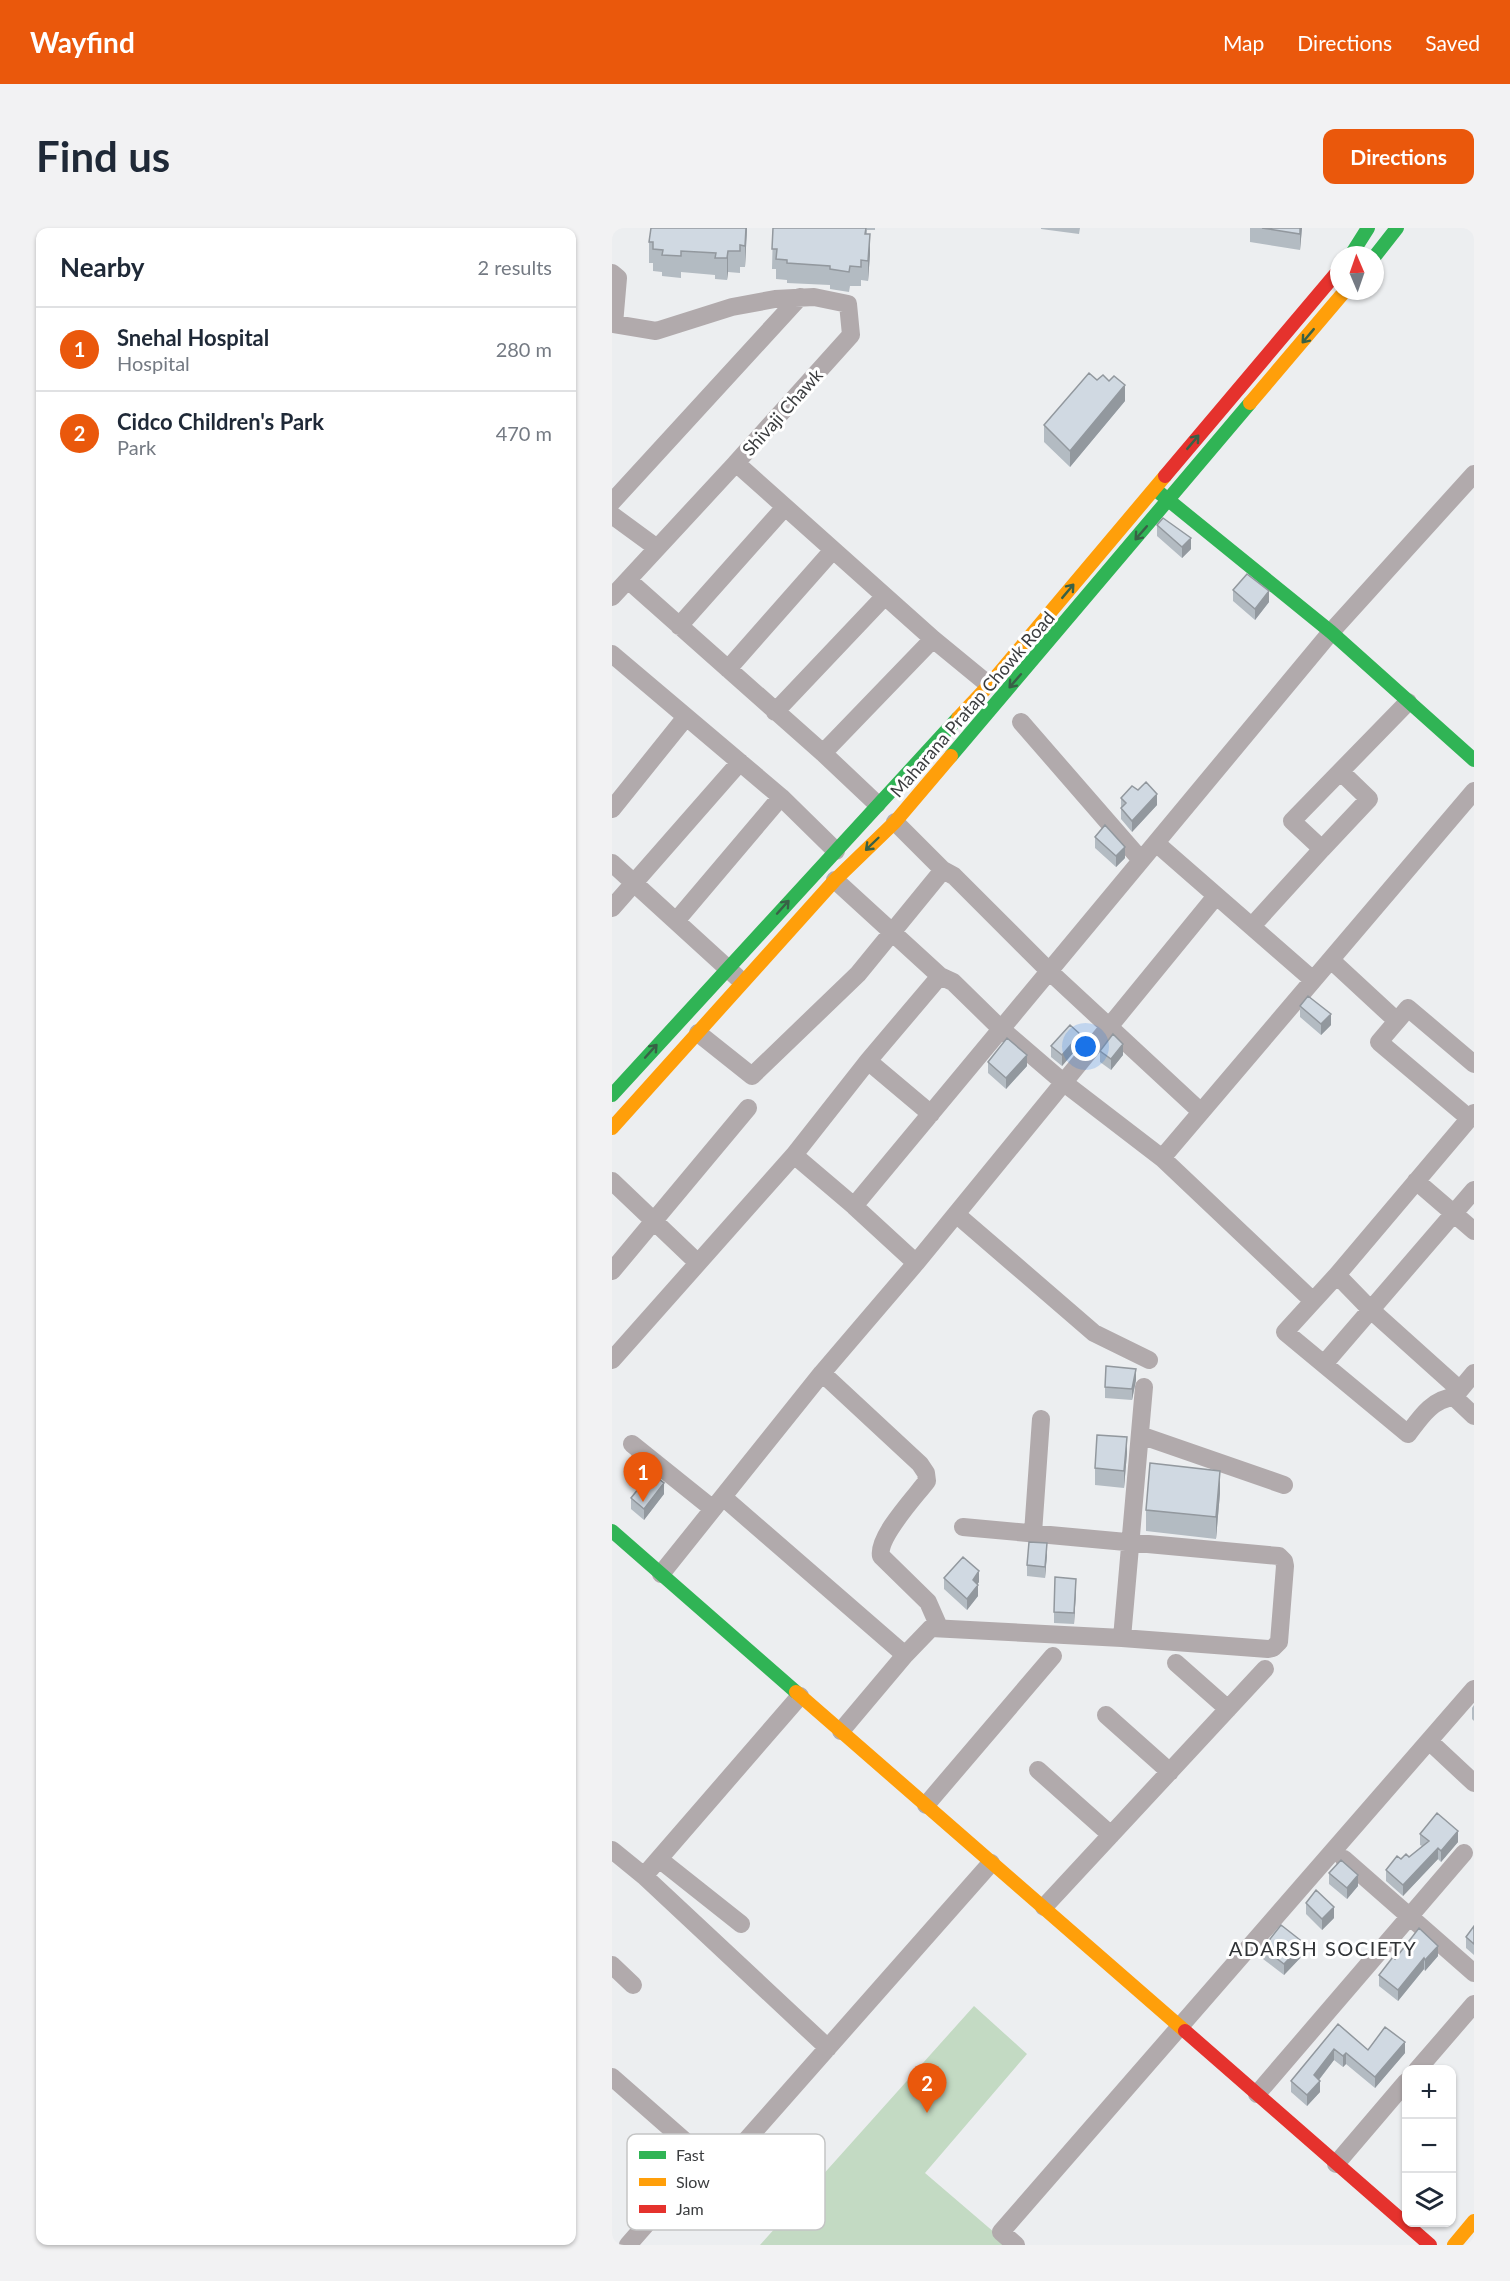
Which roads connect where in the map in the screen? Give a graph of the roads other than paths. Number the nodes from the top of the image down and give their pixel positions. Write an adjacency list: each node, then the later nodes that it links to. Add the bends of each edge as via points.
1 (1368, 228): 3 (main road)
2 (1397, 228): 4 (main road)
3 (1357, 246)
4 (1383, 246)
5 (612, 273): 7 (street, Shivaji Chawk, via 618,278 614,324 656,331 732,307)
6 (1330, 281): 11 (main road, Maharana Pratap Chowk Road, one-way to 6)
7 (800, 297): 9 (street, Shivaji Chawk, via 848,304 851,335); 13 (street)
8 (1338, 300): 12 (main road, Maharana Pratap Chowk Road, one-way to 12)
9 (736, 463): 14 (street, Shivaji Chawk); 16 (street)
10 (1474, 474): 22 (street)
11 (1154, 488): 12 (main road); 26 (main road, Maharana Pratap Chowk Road, one-way to 11)
12 (1169, 501): 22 (main road); 39 (main road, Maharana Pratap Chowk Road, one-way to 39)
13 (612, 502)
14 (785, 507): 17 (street, Shivaji Chawk); 21 (street)
15 (612, 515): 16 (street)
16 (657, 548): 18 (street)
17 (832, 550): 19 (street, Shivaji Chawk); 25 (street)
18 (628, 580): 20 (street); 21 (street)
19 (885, 596): 23 (street, Shivaji Chawk); 28 (street)
20 (612, 597)
21 (679, 626): 25 (street)
22 (1331, 632): 27 (main road); 40 (street)
23 (933, 639): 26 (street, Shivaji Chawk); 31 (street)
24 (612, 654): 29 (street)
25 (728, 669): 28 (street)
26 (989, 685): 37 (main road, Maharana Pratap Chowk Road)
27 (1408, 702): 32 (main road); 34 (street)
28 (775, 712): 31 (street)
29 (686, 717): 33 (street); 38 (street)
30 (1021, 722): 43 (street)
31 (823, 753): 37 (street)
32 (1474, 759)
33 (740, 762): 36 (street); 47 (street)
34 (1341, 772): 41 (street, via 1293,821); 41 (street, via 1370,799)
35 (1474, 791): 53 (street)
36 (781, 797): 42 (street); 50 (street)
37 (877, 804): 42 (main road, Maharana Pratap Chowk Road)
38 (612, 809)
39 (895, 822): 45 (street); 46 (main road, Maharana Pratap Chowk Road, one-way to 46)
40 (1156, 843): 43 (street); 48 (street)
41 (1322, 849): 51 (street)
42 (836, 851): 54 (main road, Maharana Pratap Chowk Road, one-way to 42)
43 (1141, 860): 55 (street)
44 (612, 863): 47 (street)
45 (943, 870): 52 (street); 55 (street, via 954,876)
46 (835, 880): 52 (street); 58 (main road, Maharana Pratap Chowk Road)
47 (634, 883): 49 (street); 50 (street)
48 (1216, 896): 51 (street); 60 (street)
49 (612, 908)
50 (676, 921): 54 (street)
51 (1252, 926): 57 (street)
52 (891, 931): 56 (street); 62 (street, via 858,974 752,1076)
53 (1331, 960): 57 (street); 59 (street)
54 (727, 968): 58 (street); 66 (main road, Maharana Pratap Chowk Road, one-way to 54)
55 (1049, 971): 60 (street); 61 (street)
56 (940, 976): 61 (street, via 953,982); 63 (street)
57 (1313, 980): 68 (street)
58 (743, 983): 62 (main road, Maharana Pratap Chowk Road)
59 (1397, 1021): 64 (street, via 1408,1008); 70 (street, via 1379,1042)
60 (1109, 1027): 65 (street); 68 (street)
61 (1002, 1028): 65 (street); 69 (street)
62 (698, 1033): 71 (main road, Maharana Pratap Chowk Road)
63 (868, 1061): 69 (street); 72 (street)
64 (1474, 1064)
65 (1064, 1082): 73 (street); 78 (street)
66 (613, 1091)
67 (748, 1108): 80 (street)
68 (1200, 1111): 73 (street)
69 (930, 1114): 77 (street)
70 (1472, 1115): 75 (street)
71 (612, 1128)
72 (794, 1155): 77 (street); 82 (street)
73 (1162, 1158): 86 (street)
74 (612, 1181): 80 (street)
75 (1416, 1181): 79 (street); 85 (street)
76 (1474, 1190): 79 (street)
77 (854, 1206): 83 (street)
78 (956, 1214): 83 (street); 89 (street, via 1094,1333)
79 (1453, 1214): 81 (street); 87 (street)
80 (653, 1221): 82 (street); 84 (street)
81 (1474, 1231)
82 (698, 1263): 88 (street)
83 (916, 1263): 91 (street)
84 (612, 1271)
85 (1337, 1275): 86 (street); 87 (street)
86 (1313, 1301): 90 (street, via 1285,1332)
87 (1371, 1310): 90 (street); 94 (street)
88 (612, 1360)
89 (1149, 1360)
90 (1324, 1364): 94 (street, via 1408,1434 1442,1398)
91 (822, 1373): 100 (street); 106 (street, via 926,1473 927,1481 885,1536 880,1550 881,1556 928,1602)
92 (1474, 1374): 94 (street)
93 (1144, 1387): 97 (street)
94 (1457, 1393): 95 (street)
95 (1474, 1416)
96 (1041, 1419): 102 (street)
97 (1140, 1435): 99 (street); 104 (street)
98 (632, 1444): 100 (street)
99 (1284, 1485)
100 (718, 1503): 105 (street); 108 (street)
101 (963, 1527): 102 (street)
102 (1033, 1533): 104 (street)
103 (614, 1538): 105 (main road)
104 (1130, 1542): 107 (street); 107 (street, via 1279,1556 1285,1566 1279,1638 1277,1645 1268,1649)
105 (661, 1574): 113 (main road)
106 (939, 1627): 107 (street); 108 (street, via 926,1632)
107 (1122, 1638)
108 (905, 1655): 116 (street)
109 (1053, 1656): 121 (street)
110 (1176, 1663): 114 (street)
111 (1265, 1669): 114 (street)
112 (1474, 1689): 117 (street)
113 (800, 1696): 116 (main road); 125 (street)
114 (1228, 1709): 119 (street)
115 (1106, 1715): 119 (street)
116 (841, 1731): 121 (main road)
117 (1429, 1741): 120 (street); 136 (street)
118 (1038, 1770): 122 (street)
119 (1170, 1772): 122 (street)
120 (1474, 1783)
121 (926, 1805): 127 (main road)
122 (1111, 1835): 129 (street)
123 (612, 1850): 128 (street)
124 (1464, 1853): 130 (street)
125 (659, 1859): 128 (street); 131 (street)
126 (1344, 1859): 130 (street)
127 (992, 1863): 129 (main road); 137 (street)
128 (644, 1876): 137 (street)
129 (1044, 1907): 136 (main road)
130 (1409, 1917): 133 (street); 141 (street)
131 (741, 1924)
132 (612, 1965): 134 (street)
133 (1474, 1973)
134 (633, 1985)
135 (1474, 2004): 138 (street)
136 (1180, 2027): 141 (main road); 148 (street, via 1001,2232)
137 (828, 2048): 143 (street)
138 (1422, 2065)
139 (612, 2076): 142 (street)
140 (1402, 2088): 144 (street)
141 (1257, 2094): 144 (main road)
142 (677, 2134)
143 (752, 2134)
144 (1336, 2164): 149 (main road)
145 (1474, 2221): 150 (main road)
146 (641, 2230): 147 (street)
147 (628, 2245)
148 (1017, 2245)
149 (1430, 2245)
150 (1454, 2245)

